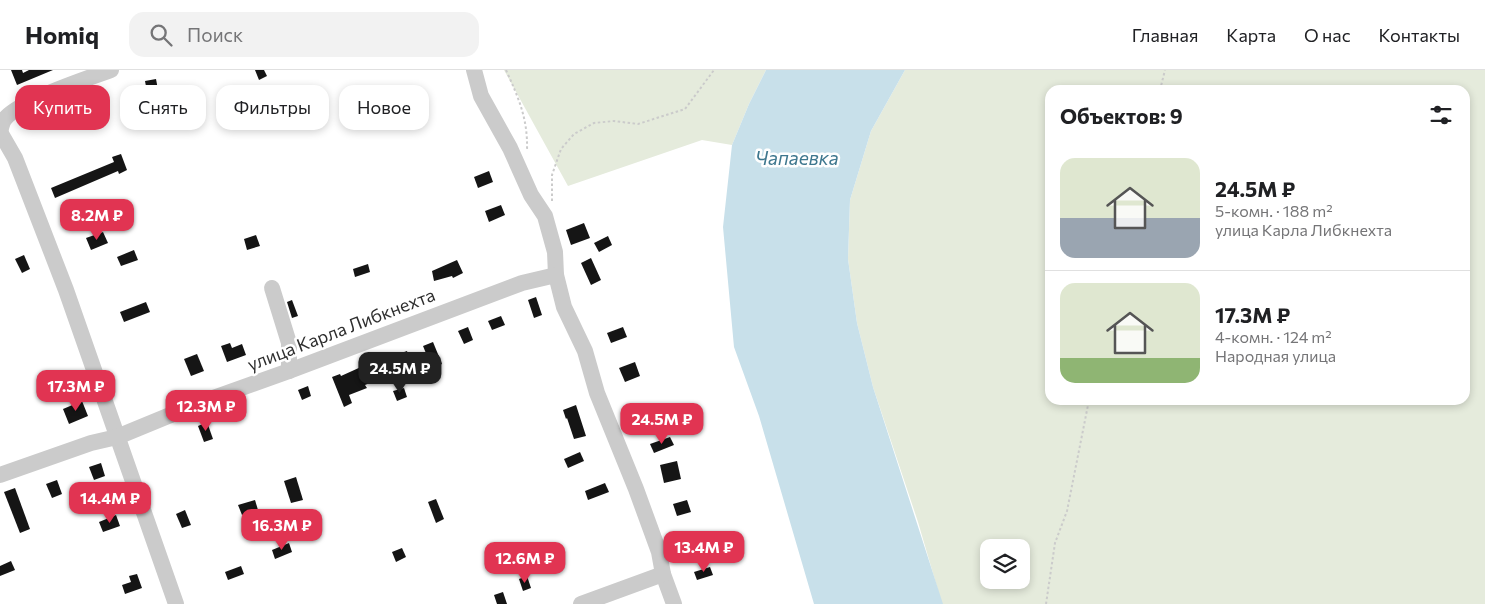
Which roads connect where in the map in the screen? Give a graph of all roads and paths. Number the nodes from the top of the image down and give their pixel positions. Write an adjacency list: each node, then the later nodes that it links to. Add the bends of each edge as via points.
1 (111, 70): 7 (street, via 43,96 14,111 4,121)
2 (474, 70): 9 (street, via 480,96)
3 (506, 70): 8 (path, via 522,106 528,136)
4 (714, 70): 9 (path, via 685,109 638,124 594,123 574,134 561,149 552,174 552,203)
5 (1165, 70): 6 (path)
6 (1161, 85)
7 (0, 132): 14 (street, via 15,158 38,214)
8 (527, 155)
9 (545, 216): 10 (street, via 555,252)
10 (556, 275): 12 (street, улица Карла Либкнехта, via 522,283); 16 (street, via 564,307 585,351 597,393 659,552)
11 (272, 288): 12 (street, via 289,343)
12 (289, 371): 14 (street, улица Карла Либкнехта)
13 (1088, 405): 20 (path, via 1067,511 1055,543)
14 (117, 437): 15 (street, улица Карла Либкнехта); 17 (street)
15 (0, 475)
16 (663, 574): 18 (street); 19 (street)
17 (176, 604)
18 (581, 604)
19 (674, 604)
20 (1046, 604)

